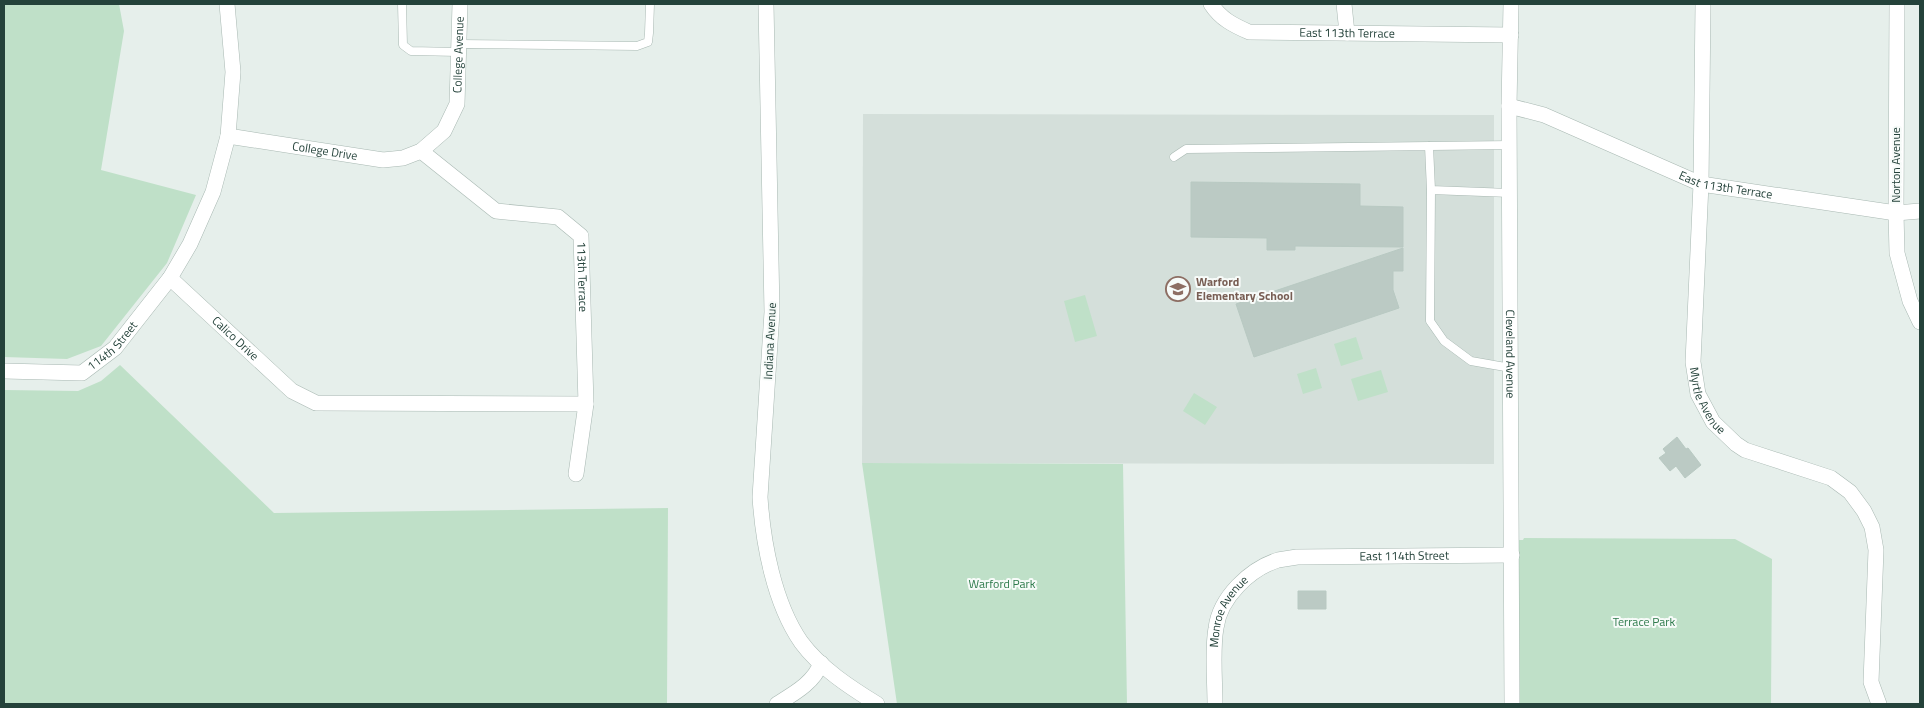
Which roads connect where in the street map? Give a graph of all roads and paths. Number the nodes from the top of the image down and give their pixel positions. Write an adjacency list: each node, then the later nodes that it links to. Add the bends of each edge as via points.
1 (227, 4): 15 (street, via 233,72)
2 (402, 4): 13 (lane, via 403,45 411,50)
3 (460, 4): 13 (street, College Avenue)
4 (650, 4): 13 (lane, via 648,42 636,46)
5 (766, 4): 33 (street, Indiana Avenue, via 772,312 761,520 771,572 783,606 801,642)
6 (1211, 4): 11 (street, East 113th Terrace, via 1232,25 1249,32)
7 (1344, 4): 11 (street)
8 (1511, 4): 12 (street, Cleveland Avenue)
9 (1703, 4): 20 (street, Myrtle Avenue)
10 (1897, 4): 24 (street, Norton Avenue)
11 (1347, 33): 12 (street, East 113th Terrace)
12 (1511, 35): 14 (street, Cleveland Avenue)
13 (458, 48): 18 (street, College Avenue, via 457,104 444,131)
14 (1509, 106): 17 (street, Cleveland Avenue); 20 (street, East 113th Terrace, via 1544,115)
15 (228, 136): 18 (street, College Drive, via 382,160 403,158); 25 (street, via 213,192 190,244)
16 (1429, 146): 17 (lane); 19 (lane, via 1186,149); 21 (lane)
17 (1510, 146): 22 (street, Cleveland Avenue)
18 (421, 151): 29 (street, 113th Terrace, via 496,211 558,218 581,236)
19 (1174, 157)
20 (1701, 184): 24 (street, East 113th Terrace); 38 (street, Myrtle Avenue, via 1693,362 1698,394 1713,422 1736,444 1745,450 1831,478 1850,492 1864,511 1872,527 1876,550 1871,682)
21 (1431, 190): 22 (lane); 27 (lane, via 1430,320 1444,341 1471,362)
22 (1510, 192): 27 (street, Cleveland Avenue)
23 (1920, 211): 24 (street, East 113th Terrace)
24 (1896, 213): 26 (street, Norton Avenue, via 1897,253 1910,301)
25 (170, 278): 28 (street, 114th Street, via 115,348 82,373); 29 (street, Calico Drive, via 292,391 316,403)
26 (1920, 322)
27 (1511, 368): 31 (street, Cleveland Avenue)
28 (4, 371)
29 (586, 404): 30 (street, 113th Terrace)
30 (576, 474)
31 (1512, 555): 32 (street, East 114th Street); 37 (street, Cleveland Avenue)
32 (1297, 557): 36 (street, Monroe Avenue, via 1278,560 1255,571 1232,592 1222,609 1216,627)
33 (821, 663): 34 (street, via 818,672 800,690); 35 (street, Indiana Avenue)
34 (777, 704)
35 (877, 704)
36 (1215, 704)
37 (1512, 704)
38 (1879, 704)

